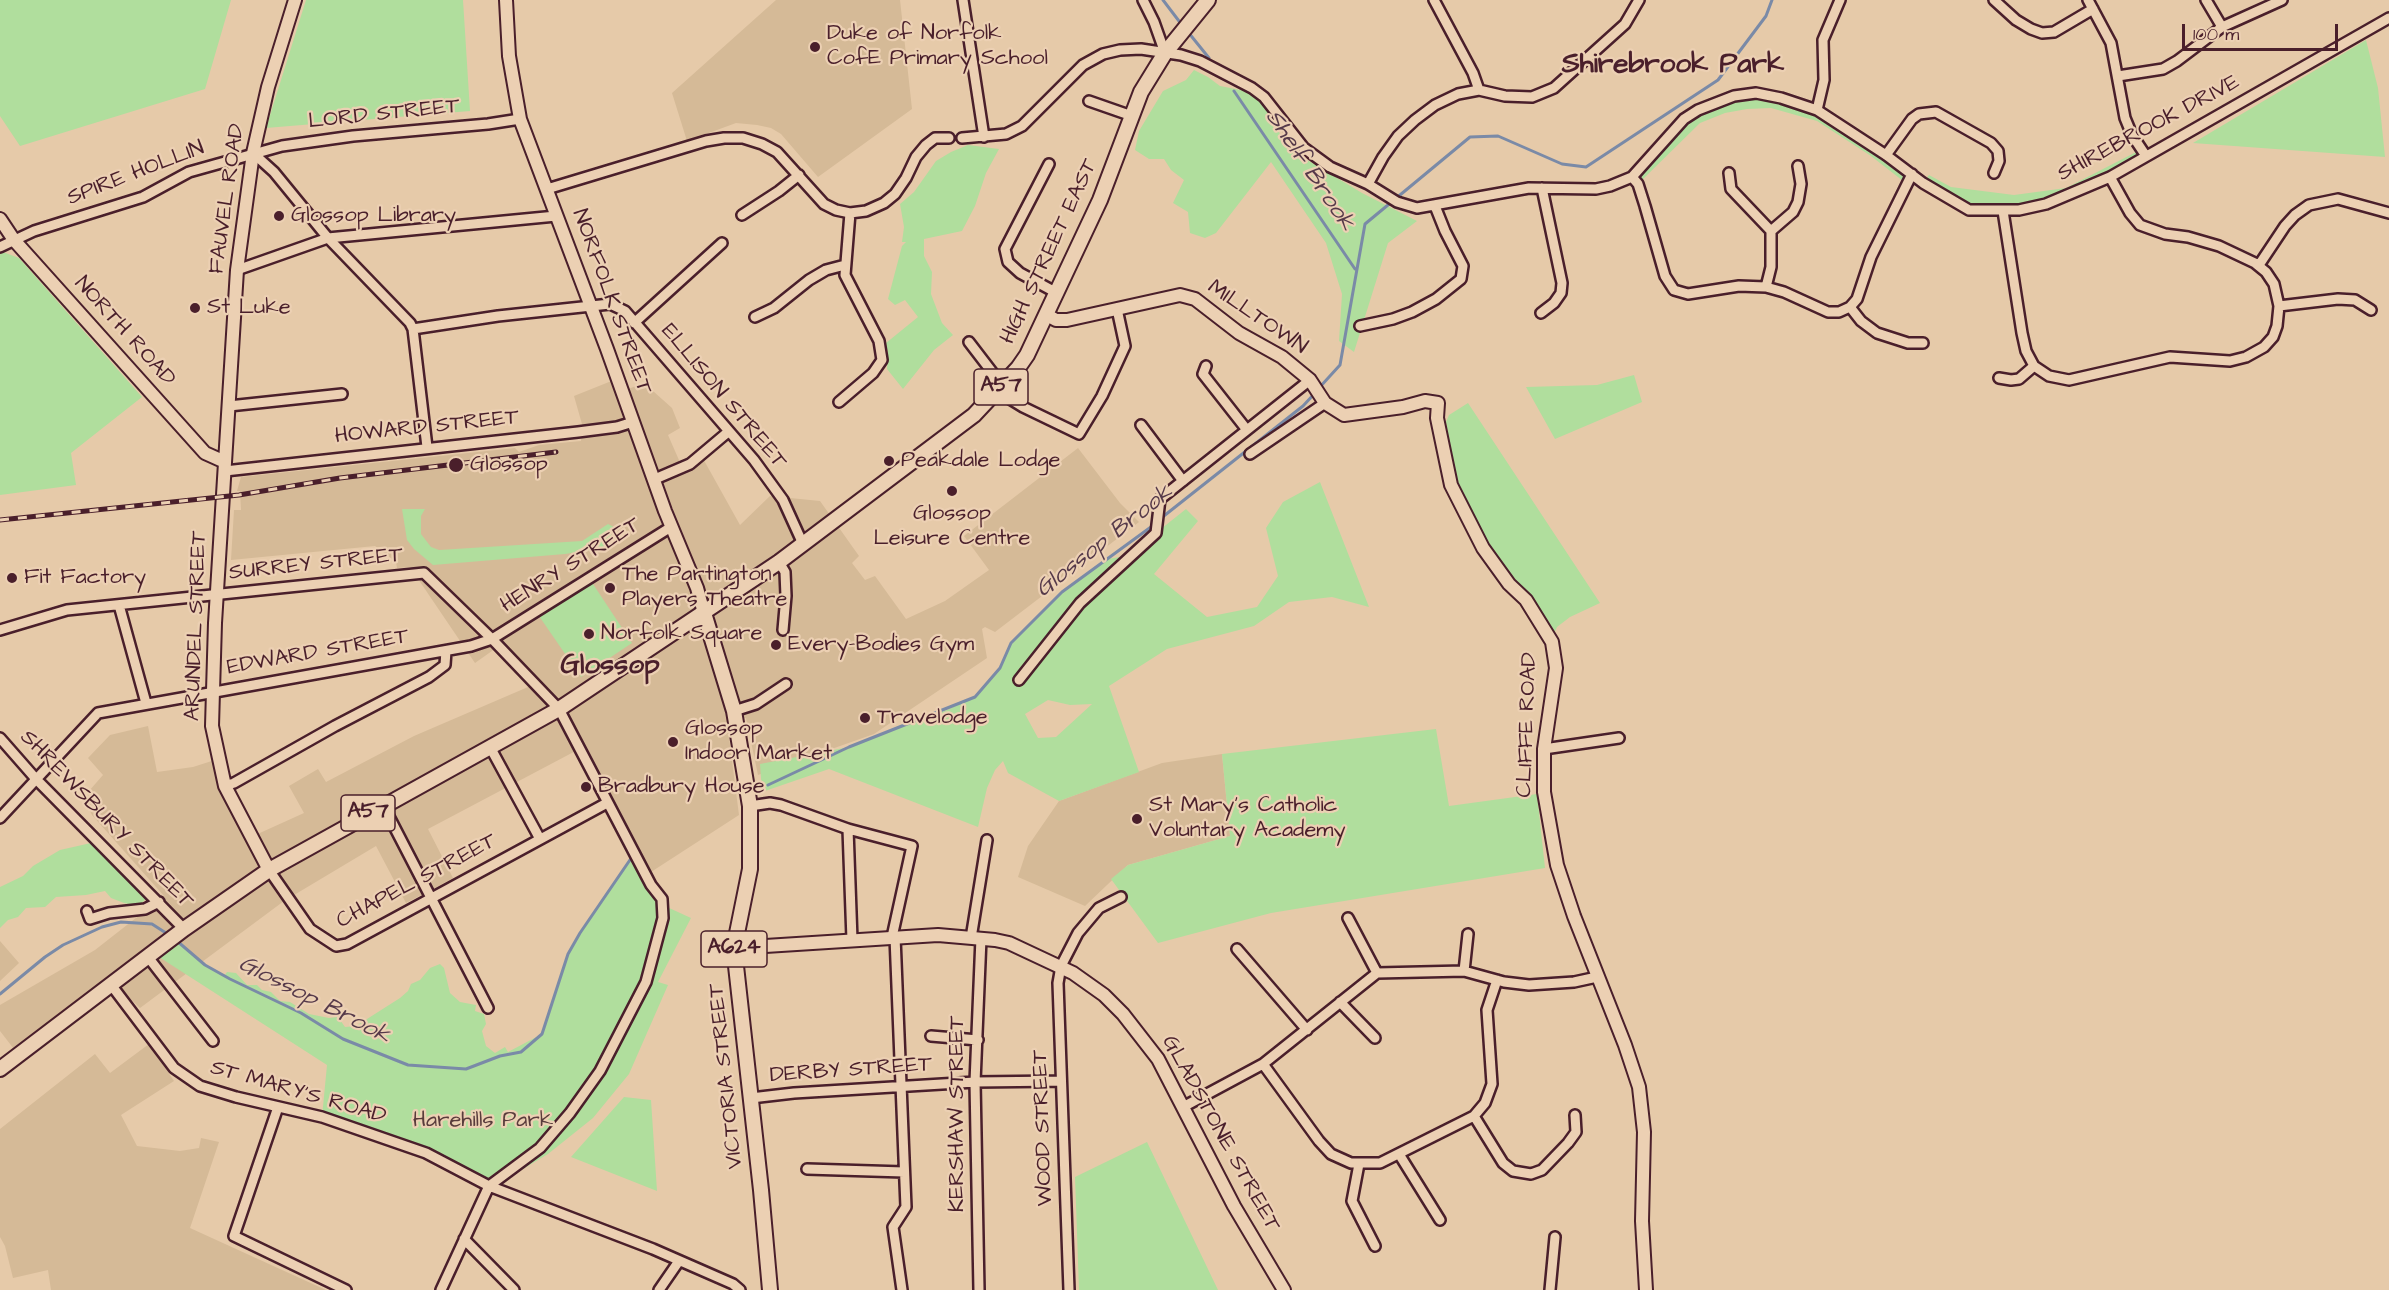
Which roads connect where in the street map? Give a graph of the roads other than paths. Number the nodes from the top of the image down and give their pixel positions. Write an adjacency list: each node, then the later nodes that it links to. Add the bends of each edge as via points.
1 (295, 0): 25 (street, FAUVEL ROAD, via 268,87)
2 (506, 0): 21 (street, NORFOLK STREET, via 509,57)
3 (963, 0): 22 (street)
4 (1143, 0): 15 (street)
5 (1208, 0): 15 (main road, A57)
6 (1434, 0): 17 (street)
7 (1639, 0): 17 (street, via 1625,24 1554,88 1532,97)
8 (1840, 0): 19 (street, via 1823,40 1824,80)
9 (1994, 0): 12 (street, via 2016,20 2042,33 2054,32)
10 (2206, 0): 14 (street)
11 (2282, 0): 14 (street)
12 (2090, 4): 16 (street, via 2111,43)
13 (2389, 18): 27 (street, SHIREBROOK DRIVE)
14 (2222, 27): 16 (street, via 2163,69)
15 (1165, 53): 20 (main road, HIGH STREET EAST / A57, via 1141,92); 22 (street, SHIREBROOK DRIVE, via 1120,50 1102,54 1083,65 1022,126 1006,134); 36 (street, SHIREBROOK DRIVE, via 1200,61 1252,88 1304,148 1330,167)
16 (2118, 76): 27 (street, via 2125,118)
17 (1479, 90): 36 (street, via 1458,94 1415,120 1387,152)
18 (1089, 101): 20 (street)
19 (1817, 110): 26 (street, SHIREBROOK DRIVE); 34 (street, SHIREBROOK DRIVE, via 1756,93 1734,96 1684,119)
20 (1132, 116): 55 (main road, HIGH STREET EAST / A57, via 1100,200)
21 (520, 119): 25 (street, LORD STREET, via 353,136); 38 (street, NORFOLK STREET)
22 (984, 137): 24 (street, SHIREBROOK DRIVE)
23 (949, 138): 41 (street, via 935,138 926,145 896,195 867,211)
24 (962, 138)
25 (253, 153): 47 (street, via 274,172); 48 (street, SPIRE HOLLIN, via 189,172 143,197); 53 (street, FAUVEL ROAD)
26 (1886, 155): 30 (street, via 1912,119 1936,112 1991,143 1998,151); 32 (street, SHIREBROOK DRIVE)
27 (2146, 156): 35 (street, SHIREBROOK DRIVE)
28 (1049, 164): 55 (street, via 1005,249 1008,262 1020,273)
29 (1798, 166): 46 (street, via 1798,202 1793,212)
30 (1994, 172)
31 (1729, 173): 46 (street, via 1731,189)
32 (1912, 174): 40 (street, SHIREBROOK DRIVE, via 1969,210); 57 (street)
33 (799, 175): 38 (street, via 777,152 762,144 724,138); 41 (street, via 824,204); 43 (street)
34 (1632, 177): 37 (street, SHIREBROOK DRIVE, via 1596,189); 54 (street, via 1638,184 1665,276 1674,290 1688,294 1739,286)
35 (2110, 177): 40 (street, SHIREBROOK DRIVE, via 2046,204); 52 (street, via 2140,225 2219,246)
36 (1368, 184): 39 (street, SHIREBROOK DRIVE, via 1397,202 1417,208)
37 (1542, 188): 39 (street, SHIREBROOK DRIVE); 61 (street, via 1562,283 1561,293)
38 (547, 189): 44 (street, NORFOLK STREET)
39 (1435, 206): 65 (street, via 1463,266 1461,279 1412,312)
40 (2003, 210): 70 (street, via 2022,333)
41 (850, 213): 51 (street)
42 (2389, 213): 52 (street, via 2338,199 2309,205 2285,226)
43 (742, 215)
44 (556, 216): 47 (street); 58 (street, NORFOLK STREET)
45 (0, 219): 48 (street, NORTH ROAD)
46 (1771, 231): 54 (street, via 1771,267)
47 (328, 238): 53 (street); 66 (street)
48 (14, 240): 50 (street, SPIRE HOLLIN); 84 (street, NORTH ROAD)
49 (722, 243): 64 (street)
50 (0, 247)
51 (845, 265): 63 (street, via 826,270); 75 (street, via 849,283 879,341 882,360 873,373)
52 (2259, 265): 56 (street, via 2274,284)
53 (237, 270): 77 (street, FAUVEL ROAD)
54 (1766, 287): 57 (street, via 1828,312)
55 (1057, 293): 62 (main road, HIGH STREET EAST / A57)
56 (2279, 306): 60 (street, via 2338,298 2355,300); 70 (street, via 2273,337 2264,347 2230,361 2170,357 2069,380 2049,376)
57 (1850, 307): 68 (street, via 1877,333 1908,343)
58 (590, 308): 64 (street, ELLISON STREET, via 610,304 625,311); 66 (street, ELLISON STREET); 78 (street, NORFOLK STREET)
59 (1117, 309): 62 (street, MILLTOWN, via 1067,320); 72 (street, MILLTOWN, via 1180,295 1195,299 1239,333 1282,357); 73 (street, via 1125,346 1079,435)
60 (2371, 310)
61 (1541, 313)
62 (1047, 315): 73 (main road, HIGH STREET EAST / A57, via 1027,355)
63 (755, 317)
64 (634, 323): 81 (street, ELLISON STREET)
65 (1360, 326)
66 (413, 329): 82 (street)
67 (969, 342): 73 (street)
68 (1923, 343)
69 (1206, 366): 80 (street, via 1203,374)
70 (2034, 366): 71 (street, via 2019,379)
71 (1999, 378)
72 (1312, 385): 76 (street, MILLTOWN); 80 (street)
73 (1000, 388): 88 (main road, HIGH STREET EAST / A57, via 974,415)
74 (342, 394): 77 (street)
75 (839, 402)
76 (1324, 402): 83 (street); 106 (street, CLIFFE ROAD, via 1344,415 1425,401 1438,403 1437,418 1451,485 1483,548 1509,584 1527,600 1552,642 1556,668)
77 (229, 406): 84 (street, FAUVEL ROAD)
78 (633, 422): 82 (street, HOWARD STREET, via 578,432); 85 (street, NORFOLK STREET)
79 (1141, 425): 86 (street)
80 (1247, 430): 86 (street)
81 (728, 432): 85 (street, via 690,464); 88 (street, ELLISON STREET, via 783,500)
82 (427, 447): 84 (street, HOWARD STREET)
83 (1250, 454)
84 (225, 471): 90 (street, ARUNDEL STREET)
85 (655, 479): 87 (street, NORFOLK STREET)
86 (1183, 481): 97 (street, via 1160,500 1156,533 1080,603)
87 (671, 527): 92 (street, NORFOLK STREET); 95 (street, HENRY STREET)
88 (803, 544): 89 (main road, HIGH STREET EAST / A57)
89 (779, 562): 92 (main road, HIGH STREET EAST / A57); 94 (street, via 785,572)
90 (218, 596): 91 (street, SURREY STREET); 95 (street, SURREY STREET, via 424,573); 99 (street, ARUNDEL STREET)
91 (119, 605): 93 (street, SURREY STREET, via 67,610); 100 (street)
92 (704, 613): 101 (main road, A57); 102 (main road, VICTORIA STREET / A624)
93 (0, 630)
94 (783, 630)
95 (492, 639): 96 (street, EDWARD STREET); 101 (street)
96 (446, 651): 99 (street, EDWARD STREET); 108 (street, via 445,665 429,677)
97 (1020, 680)
98 (786, 684): 102 (street, via 756,704)
99 (213, 691): 100 (street, EDWARD STREET); 108 (street, ARUNDEL STREET, via 212,726)
100 (146, 703): 107 (street, EDWARD STREET, via 98,713)
101 (560, 709): 105 (main road, A57); 109 (street)
102 (734, 711): 111 (main road, VICTORIA STREET / A624)
103 (0, 738): 107 (street, SHREWSBURY STREET)
104 (1619, 738): 106 (street)
105 (490, 747): 110 (main road, A57); 114 (street)
106 (1544, 749): 133 (street, CLIFFE ROAD, via 1544,792 1557,865)
107 (36, 779): 112 (street, EDWARD STREET); 119 (street, SHREWSBURY STREET)
108 (225, 786): 116 (street, ARUNDEL STREET)
109 (607, 803): 114 (street, CHAPEL STREET); 157 (street, via 662,899 663,918 646,982 600,1071 570,1113 540,1148)
110 (383, 805): 116 (main road, A57); 118 (street)
111 (750, 806): 113 (street, via 780,805); 127 (main road, VICTORIA STREET / A624, via 750,869)
112 (0, 818)
113 (848, 829): 124 (street, via 912,846); 126 (street)
114 (540, 839): 118 (street, CHAPEL STREET)
115 (987, 840): 125 (street, KERSHAW STREET)
116 (269, 870): 118 (street, CHAPEL STREET, via 310,929 336,946 363,937); 122 (main road, A57)
117 (1121, 897): 130 (street, via 1094,914 1078,933)
118 (433, 899): 137 (street)
119 (159, 902): 120 (street, via 146,909 90,919); 122 (street, SHREWSBURY STREET)
120 (87, 911)
121 (1348, 918): 132 (street)
122 (184, 929): 129 (main road, A57)
123 (1468, 934): 131 (street)
124 (894, 937): 125 (street, GLADSTONE STREET); 126 (street, GLADSTONE STREET); 147 (street)
125 (976, 938): 130 (street, GLADSTONE STREET, via 1010,943); 141 (street, KERSHAW STREET)
126 (852, 940): 127 (street, GLADSTONE STREET)
127 (734, 948): 148 (main road, VICTORIA STREET / A624)
128 (1237, 949): 138 (street)
129 (148, 957): 135 (main road, A57); 142 (street)
130 (1061, 966): 145 (street, WOOD STREET); 150 (street, GLADSTONE STREET, via 1104,995 1135,1027 1158,1059)
131 (1464, 971): 132 (street); 134 (street)
132 (1377, 973): 136 (street)
133 (1597, 977): 134 (street, via 1543,985); 174 (street, CLIFFE ROAD, via 1639,1087 1644,1132 1642,1221)
134 (1497, 980): 152 (street, via 1487,1010 1492,1084 1485,1103)
135 (112, 986): 144 (main road, A57); 149 (street, ST MARY'S ROAD, via 164,1056 185,1077 200,1086)
136 (1340, 1002): 138 (street); 140 (street)
137 (488, 1008)
138 (1307, 1030): 143 (street)
139 (932, 1036): 141 (street)
140 (1375, 1038)
141 (978, 1040): 146 (street, KERSHAW STREET)
142 (213, 1041)
143 (1263, 1064): 150 (street); 154 (street, via 1325,1149 1344,1162)
144 (0, 1069)
145 (1061, 1081): 146 (street, DERBY STREET); 171 (street, WOOD STREET)
146 (975, 1082): 147 (street, DERBY STREET); 170 (street, KERSHAW STREET)
147 (901, 1086): 148 (street, DERBY STREET); 156 (street)
148 (751, 1098): 168 (main road, VICTORIA STREET / A624)
149 (278, 1107): 157 (street, ST MARY'S ROAD, via 322,1117 426,1153); 163 (street, via 234,1236)
150 (1183, 1107): 172 (street, GLADSTONE STREET, via 1234,1206)
151 (1575, 1115): 152 (street, via 1576,1132 1568,1143 1542,1170 1531,1173 1512,1171)
152 (1474, 1116): 153 (street)
153 (1399, 1154): 154 (street, via 1380,1163); 158 (street)
154 (1359, 1164): 161 (street, via 1353,1201)
155 (807, 1169): 156 (street)
156 (904, 1172): 169 (street, via 906,1207 893,1227)
157 (489, 1186): 160 (street); 162 (street, ST MARY'S ROAD)
158 (1440, 1220)
159 (1555, 1237): 173 (street)
160 (464, 1239): 164 (street); 165 (street)
161 (1375, 1246)
162 (679, 1261): 166 (street); 167 (street, ST MARY'S ROAD)
163 (340, 1289)
164 (441, 1290)
165 (514, 1290)
166 (659, 1290)
167 (740, 1290)
168 (770, 1290)
169 (902, 1290)
170 (979, 1290)
171 (1069, 1290)
172 (1284, 1290)
173 (1550, 1290)
174 (1646, 1290)

